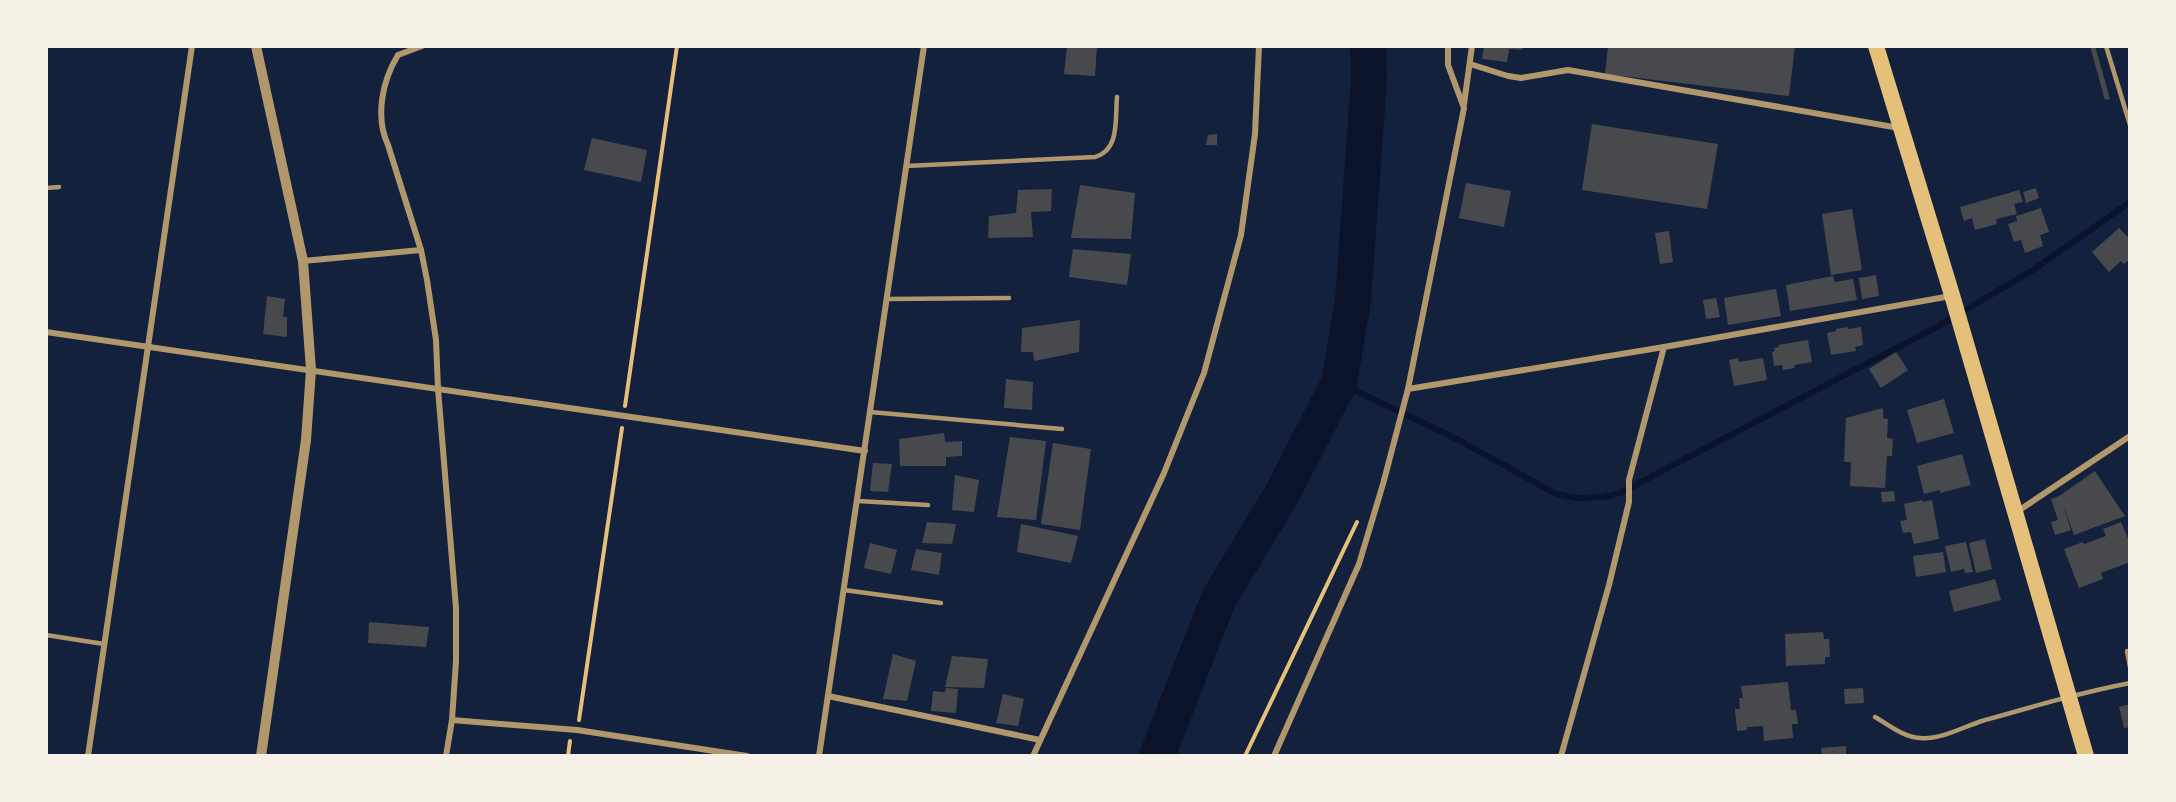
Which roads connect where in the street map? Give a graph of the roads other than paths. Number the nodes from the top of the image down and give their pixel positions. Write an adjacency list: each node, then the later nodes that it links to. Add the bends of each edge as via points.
1 (192, 46): 24 (street)
2 (256, 46): 19 (street)
3 (422, 46): 18 (street, via 398,54 392,64 381,119)
4 (1259, 46): 47 (street, via 1255,134 1241,235 1204,373 1164,473)
5 (1448, 46): 12 (street, via 1449,65)
6 (1472, 46): 10 (street)
7 (1876, 46): 14 (highway)
8 (2106, 46): 13 (lane)
9 (925, 47): 15 (street)
10 (1470, 64): 12 (street); 14 (street, via 1521,78 1568,70)
11 (1117, 97): 15 (lane, via 1113,145 1095,158)
12 (1464, 108): 28 (street)
13 (2130, 125)
14 (1901, 128): 20 (highway)
15 (906, 166): 22 (street)
16 (59, 187): 17 (lane)
17 (46, 188)
18 (421, 250): 19 (street); 27 (street)
19 (303, 261): 26 (street)
20 (1952, 296): 25 (street); 35 (highway)
21 (1009, 298): 22 (lane)
22 (887, 299): 29 (street)
23 (46, 332): 24 (street)
24 (148, 347): 26 (street); 39 (street)
25 (1664, 347): 28 (street); 55 (street, via 1629,480 1629,502 1609,585)
26 (311, 370): 27 (street); 49 (street, via 306,440)
27 (438, 389): 32 (street); 46 (street, via 456,608)
28 (1408, 390): 54 (street, via 1359,564)
29 (870, 412): 30 (lane); 32 (street)
30 (1062, 429)
31 (2130, 436): 35 (street)
32 (865, 451): 33 (street)
33 (858, 501): 34 (lane); 36 (street)
34 (928, 505)
35 (2016, 513): 43 (highway)
36 (844, 590): 37 (lane); 44 (street)
37 (941, 603)
38 (46, 635): 39 (lane)
39 (104, 644): 48 (street)
40 (2127, 651): 41 (lane)
41 (2130, 667)
42 (2130, 683): 43 (lane)
43 (2069, 695): 45 (lane, via 1921,738 1904,735); 56 (highway)
44 (828, 696): 47 (street); 52 (street)
45 (1875, 717)
46 (452, 720): 50 (street); 51 (street, via 577,730)
47 (1040, 740): 53 (street)
48 (88, 756)
49 (261, 756)
50 (446, 756)
51 (747, 756)
52 (819, 756)
53 (1033, 756)
54 (1274, 756)
55 (1562, 756)
56 (2086, 756)

